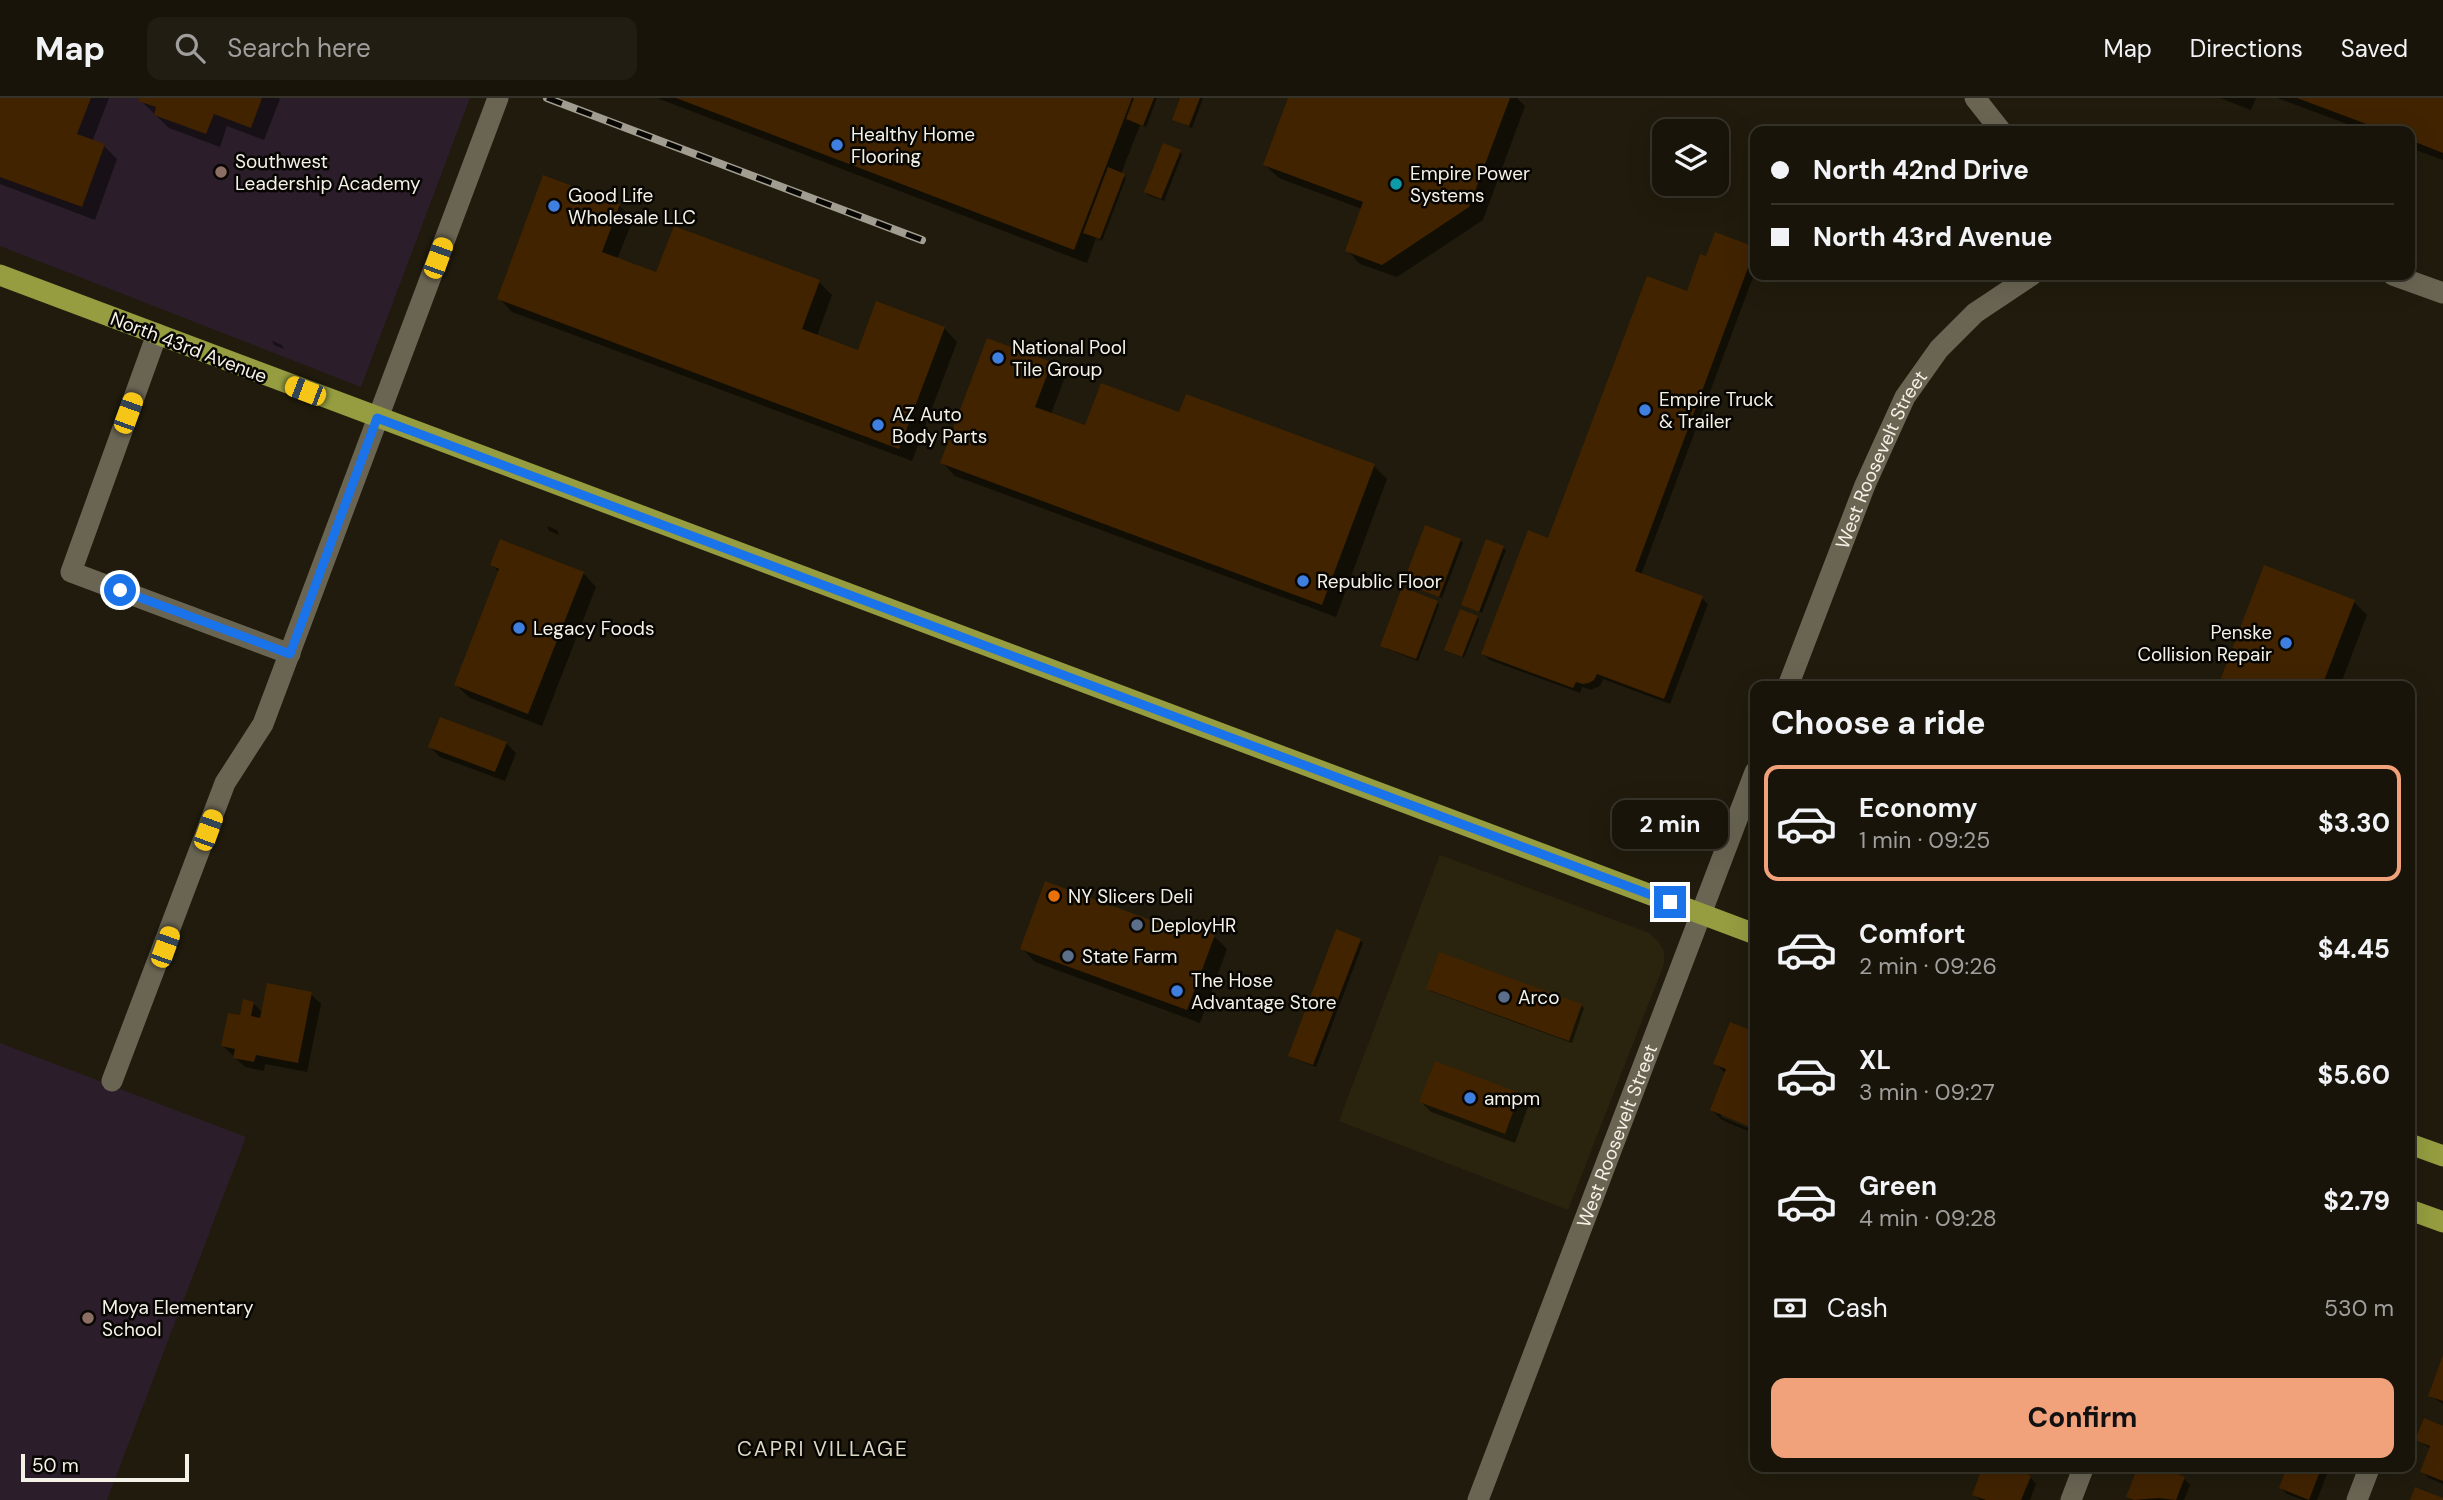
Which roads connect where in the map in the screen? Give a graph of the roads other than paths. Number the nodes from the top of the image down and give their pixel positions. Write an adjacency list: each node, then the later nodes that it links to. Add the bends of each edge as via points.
1 (498, 98): 9 (street)
2 (1975, 98): 3 (street)
3 (1997, 126)
4 (0, 275): 8 (main road, North 43rd Avenue)
5 (2024, 280): 11 (street, West Roosevelt Street, via 1975,313 1939,349 1905,397)
6 (2407, 280): 7 (street)
7 (2443, 293)
8 (157, 334): 9 (main road, North 43rd Avenue); 10 (street, via 71,572)
9 (377, 418): 10 (street); 13 (main road, North 43rd Avenue)
10 (290, 654): 15 (street, via 263,724 225,783)
11 (1790, 681)
12 (1750, 785): 13 (street, West Roosevelt Street)
13 (1700, 914): 14 (main road, North 43rd Avenue); 22 (street, West Roosevelt Street)
14 (1750, 932)
15 (112, 1081)
16 (2415, 1146): 17 (main road)
17 (2443, 1156)
18 (2415, 1212): 19 (main road)
19 (2443, 1222)
20 (2082, 1472): 23 (street)
21 (2368, 1472): 24 (street)
22 (1478, 1500)
23 (2071, 1500)
24 (2357, 1500)

